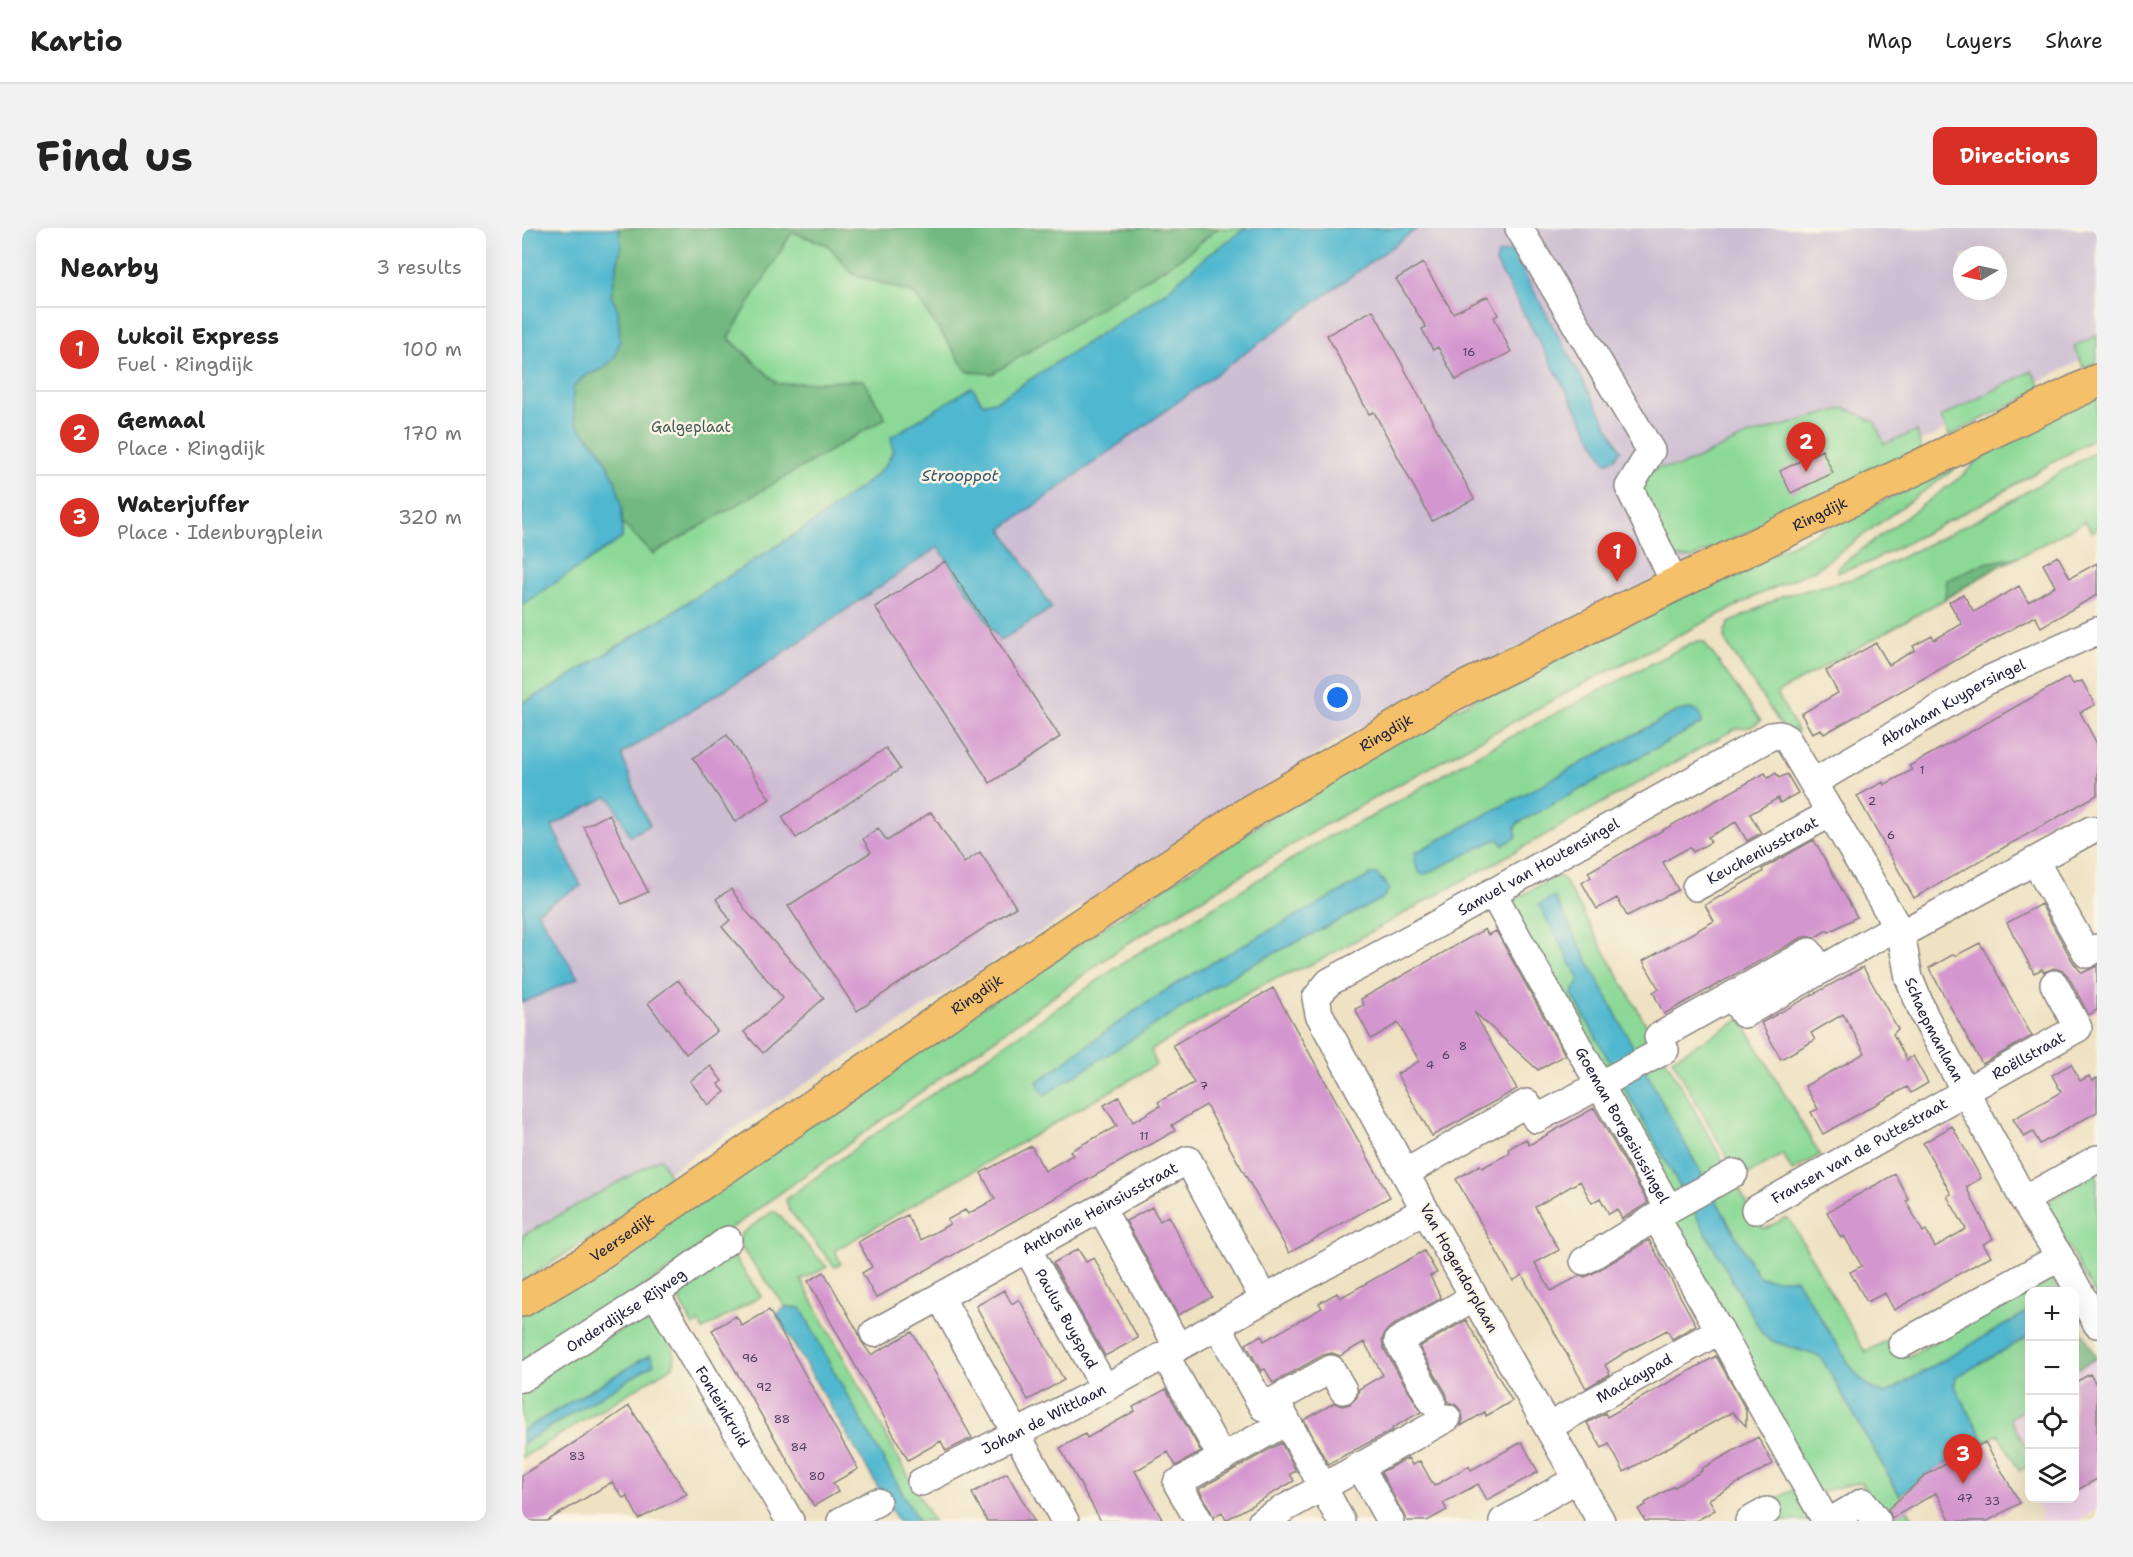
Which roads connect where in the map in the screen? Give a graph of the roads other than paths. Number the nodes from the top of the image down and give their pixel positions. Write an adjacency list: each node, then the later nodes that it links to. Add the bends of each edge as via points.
1 (1519, 228): 3 (street, via 1651,451 1629,487)
2 (2097, 381): 3 (main road, Ringdijk)
3 (1675, 584): 21 (main road, Ringdijk, via 1453,694 1253,810)
4 (2093, 641): 6 (street, Abraham Kuypersingel, via 1988,680)
5 (1780, 735): 6 (street, Schaepmanlaan, via 1787,739); 11 (street, Samuel van Houtensingel, via 1770,736)
6 (1814, 782): 7 (street, Schaepmanlaan)
7 (1831, 813): 10 (street, Keucheniusstraat); 12 (street, Schaepmanlaan)
8 (2095, 828): 9 (street)
9 (2035, 861): 12 (street); 13 (street, via 2086,954)
10 (1696, 887)
11 (1492, 892): 15 (street, Samuel van Houtensingel, via 1329,982 1316,998); 16 (street, Goeman Borgesiussingel)
12 (1899, 930): 16 (street, via 1821,970 1809,952 1732,996); 17 (street, Schaepmanlaan, via 1909,978 1925,1017)
13 (2097, 948)
14 (2054, 984): 17 (street, Roëllstraat, via 2078,1028)
15 (1319, 1014): 22 (street, Van Hogendorplaan)
16 (1599, 1086): 18 (street); 28 (street, Goeman Borgesiussingel)
17 (1966, 1092): 24 (street, Schaepmanlaan); 27 (street, Fransen van de Puttestraat)
18 (1536, 1119): 19 (street); 22 (street, via 1527,1103)
19 (1501, 1139)
20 (2097, 1159): 24 (street)
21 (722, 1170): 37 (main road, Veersedijk, via 588,1261)
22 (1405, 1173): 26 (street, Van Hogendorplaan)
23 (1734, 1173): 28 (street)
24 (2024, 1200): 31 (street, Schaepmanlaan)
25 (1101, 1208): 30 (street, Anthonie Heinsiusstraat); 36 (street, Anthonie Heinsiusstraat, via 1188,1160); 43 (street)
26 (1425, 1210): 35 (street, Van Hogendorplaan); 36 (street, Johan de Wittlaan)
27 (1755, 1210)
28 (1663, 1214): 32 (street); 40 (street, Goeman Borgesiussingel)
29 (728, 1240): 33 (street, Onderdijkse Rijweg)
30 (1027, 1249): 34 (street, Anthonie Heinsiusstraat); 46 (street, Paulus Buyspad)
31 (2060, 1257): 38 (street, Schaepmanlaan); 42 (street)
32 (1584, 1261)
33 (655, 1293): 44 (street, Onderdijkse Rijweg); 56 (street, Fonteinkruid)
34 (940, 1296): 41 (street, Anthonie Heinsiusstraat); 49 (street)
35 (1474, 1297): 48 (street, Van Hogendorplaan); 51 (street, via 1398,1341 1440,1409)
36 (1264, 1299): 39 (street, Johan de Wittlaan)
37 (522, 1300)
38 (2097, 1324)
39 (1217, 1325): 43 (street, Johan de Wittlaan); 47 (street, via 1263,1407)
40 (1720, 1330): 48 (street, Mackaypad); 65 (street, Goeman Borgesiussingel)
41 (874, 1333)
42 (1902, 1344)
43 (1171, 1351): 46 (street, Johan de Wittlaan); 50 (street)
44 (522, 1378)
45 (1337, 1380): 47 (street)
46 (1105, 1388): 49 (street, Johan de Wittlaan)
47 (1281, 1411): 50 (street); 54 (street)
48 (1548, 1427): 52 (street, Van Hogendorplaan)
49 (1016, 1433): 53 (street, Johan de Wittlaan); 58 (street)
50 (1222, 1458): 59 (street, via 1177,1483)
51 (1360, 1466): 54 (street); 62 (street)
52 (1577, 1479): 63 (street); 64 (street, Van Hogendorplaan)
53 (921, 1482)
54 (1323, 1487): 60 (street); 61 (street)
55 (877, 1502): 57 (street)
56 (790, 1521)
57 (841, 1521)
58 (1065, 1521)
59 (1199, 1521)
60 (1262, 1521)
61 (1341, 1521)
62 (1390, 1521)
63 (1503, 1521)
64 (1601, 1521)
65 (1827, 1521)
66 (1831, 1521): 67 (street, via 1863,1502)
67 (1877, 1521)

